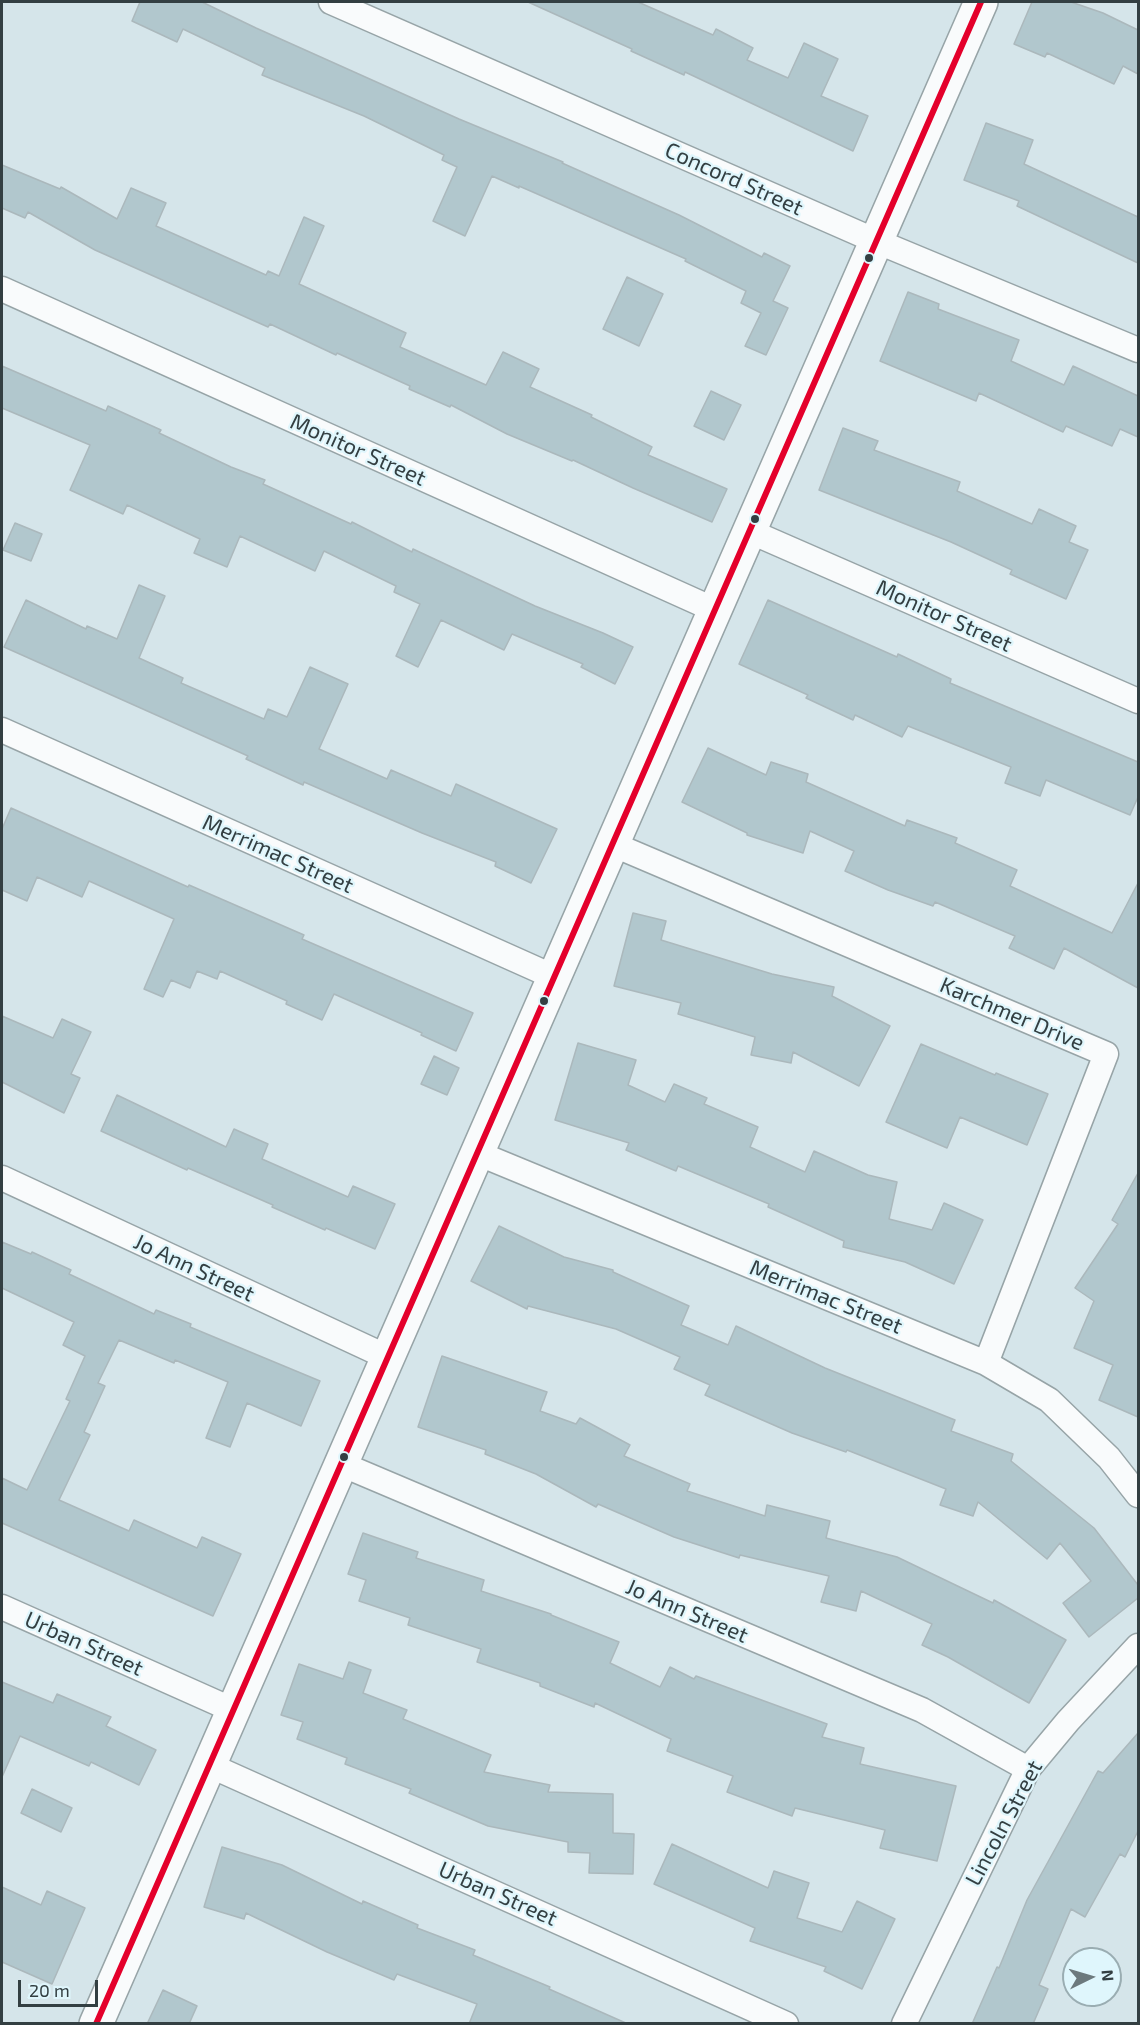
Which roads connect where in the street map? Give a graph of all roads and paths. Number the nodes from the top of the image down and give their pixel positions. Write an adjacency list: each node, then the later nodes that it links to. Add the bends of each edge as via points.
1 (331, 2): 3 (street, Concord Street)
2 (981, 2): 3 (main road)
3 (876, 241): 5 (street, Concord Street); 6 (main road)
4 (2, 289): 7 (street, Monitor Street)
5 (1138, 350)
6 (749, 531): 7 (main road); 8 (street, Monitor Street)
7 (714, 610): 10 (main road)
8 (1138, 701)
9 (2, 730): 11 (street, Merrimac Street)
10 (612, 844): 11 (main road); 15 (street, Karchmer Drive, via 1106,1054)
11 (554, 977): 12 (main road)
12 (477, 1153): 14 (main road); 15 (street, Merrimac Street)
13 (2, 1178): 14 (street, Jo Ann Street)
14 (387, 1357): 16 (main road)
15 (986, 1364): 17 (street, Merrimac Street, via 1049,1400 1110,1458)
16 (341, 1464): 20 (main road); 22 (street, Jo Ann Street, via 922,1710)
17 (1138, 1495)
18 (2, 1607): 20 (street, Urban Street)
19 (1138, 1646): 22 (street, Lincoln Street)
20 (233, 1710): 21 (main road)
21 (209, 1765): 23 (main road); 24 (street, Urban Street)
22 (1028, 1769): 25 (street, Lincoln Street)
23 (96, 2024)
24 (786, 2024)
25 (904, 2024)

